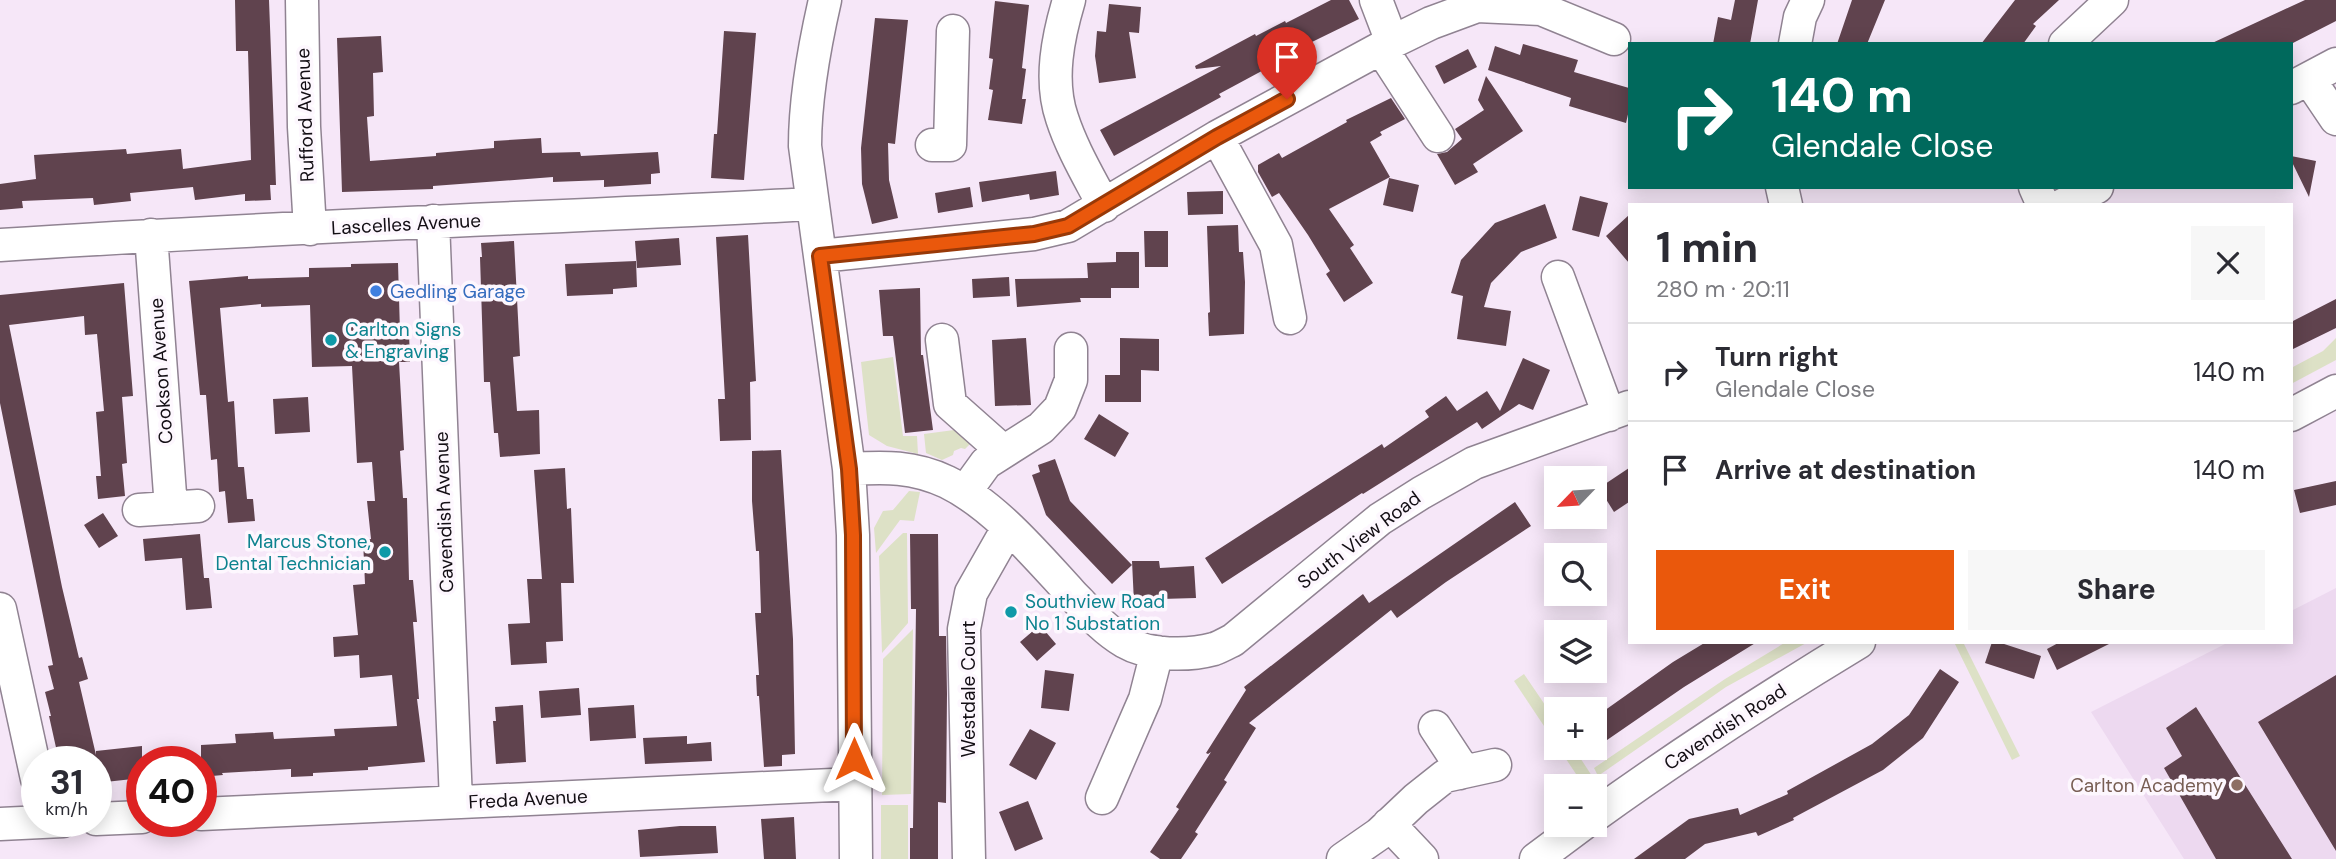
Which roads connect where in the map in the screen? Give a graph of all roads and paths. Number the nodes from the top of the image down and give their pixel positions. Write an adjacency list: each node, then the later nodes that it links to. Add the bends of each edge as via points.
1 (302, 0): 22 (street, Rufford Avenue)
2 (825, 0): 19 (street, via 805,114)
3 (1069, 0): 20 (street, via 1056,60 1061,116)
4 (1376, 0): 11 (street)
5 (1808, 0): 9 (street)
6 (2112, 0): 10 (street)
7 (953, 31): 16 (street, via 950,145)
8 (1614, 39): 11 (street, via 1541,9 1477,6)
9 (1795, 42)
10 (2066, 42)
11 (1386, 45): 14 (street); 15 (street)
12 (2312, 77): 13 (street)
13 (2336, 120)
14 (1438, 136)
15 (1217, 137): 20 (street); 27 (street, via 1276,245)
16 (932, 145)
17 (2093, 189): 18 (street)
18 (2067, 203)
19 (812, 204): 21 (street, Lascelles Avenue); 25 (street)
20 (1104, 206): 25 (street, via 1068,226 1034,234)
21 (433, 221): 22 (street, Lascelles Avenue); 47 (street, Cavendish Avenue)
22 (310, 229): 23 (street, Lascelles Avenue)
23 (150, 235): 24 (street, Lascelles Avenue); 36 (street, Cookson Avenue, via 184,507)
24 (0, 245)
25 (820, 256): 34 (street)
26 (1558, 277): 31 (street, South View Road)
27 (1290, 318)
28 (942, 340): 33 (street, via 950,404)
29 (1071, 349): 33 (street, via 1071,380 1060,408 1041,428)
30 (2336, 391): 32 (street)
31 (1619, 411): 40 (street, South View Road, via 1474,463 1421,493 1380,519 1215,649)
32 (2293, 414)
33 (1003, 451): 35 (street, via 986,463)
34 (849, 469): 35 (street, South View Road, via 894,466 924,473); 45 (street)
35 (965, 492): 37 (street, South View Road)
36 (139, 510)
37 (1008, 528): 40 (street, South View Road, via 1097,621 1126,643); 55 (street, Westdale Court, via 971,593 964,629)
38 (0, 609): 42 (street)
39 (1856, 644): 48 (street, Cavendish Road)
40 (1157, 652): 46 (street, via 1145,699)
41 (1435, 727): 44 (street)
42 (30, 746)
43 (1495, 765): 44 (street)
44 (1460, 773): 52 (street, via 1444,776)
45 (854, 784): 47 (street, Freda Avenue); 54 (street)
46 (1102, 798)
47 (456, 802): 49 (street, Freda Avenue)
48 (1607, 807)
49 (217, 813)
50 (21, 823): 51 (street)
51 (0, 824)
52 (1389, 824): 56 (street); 57 (street)
53 (1566, 837): 58 (street)
54 (856, 859)
55 (969, 859)
56 (1343, 859)
57 (1422, 859)
58 (1536, 859)

